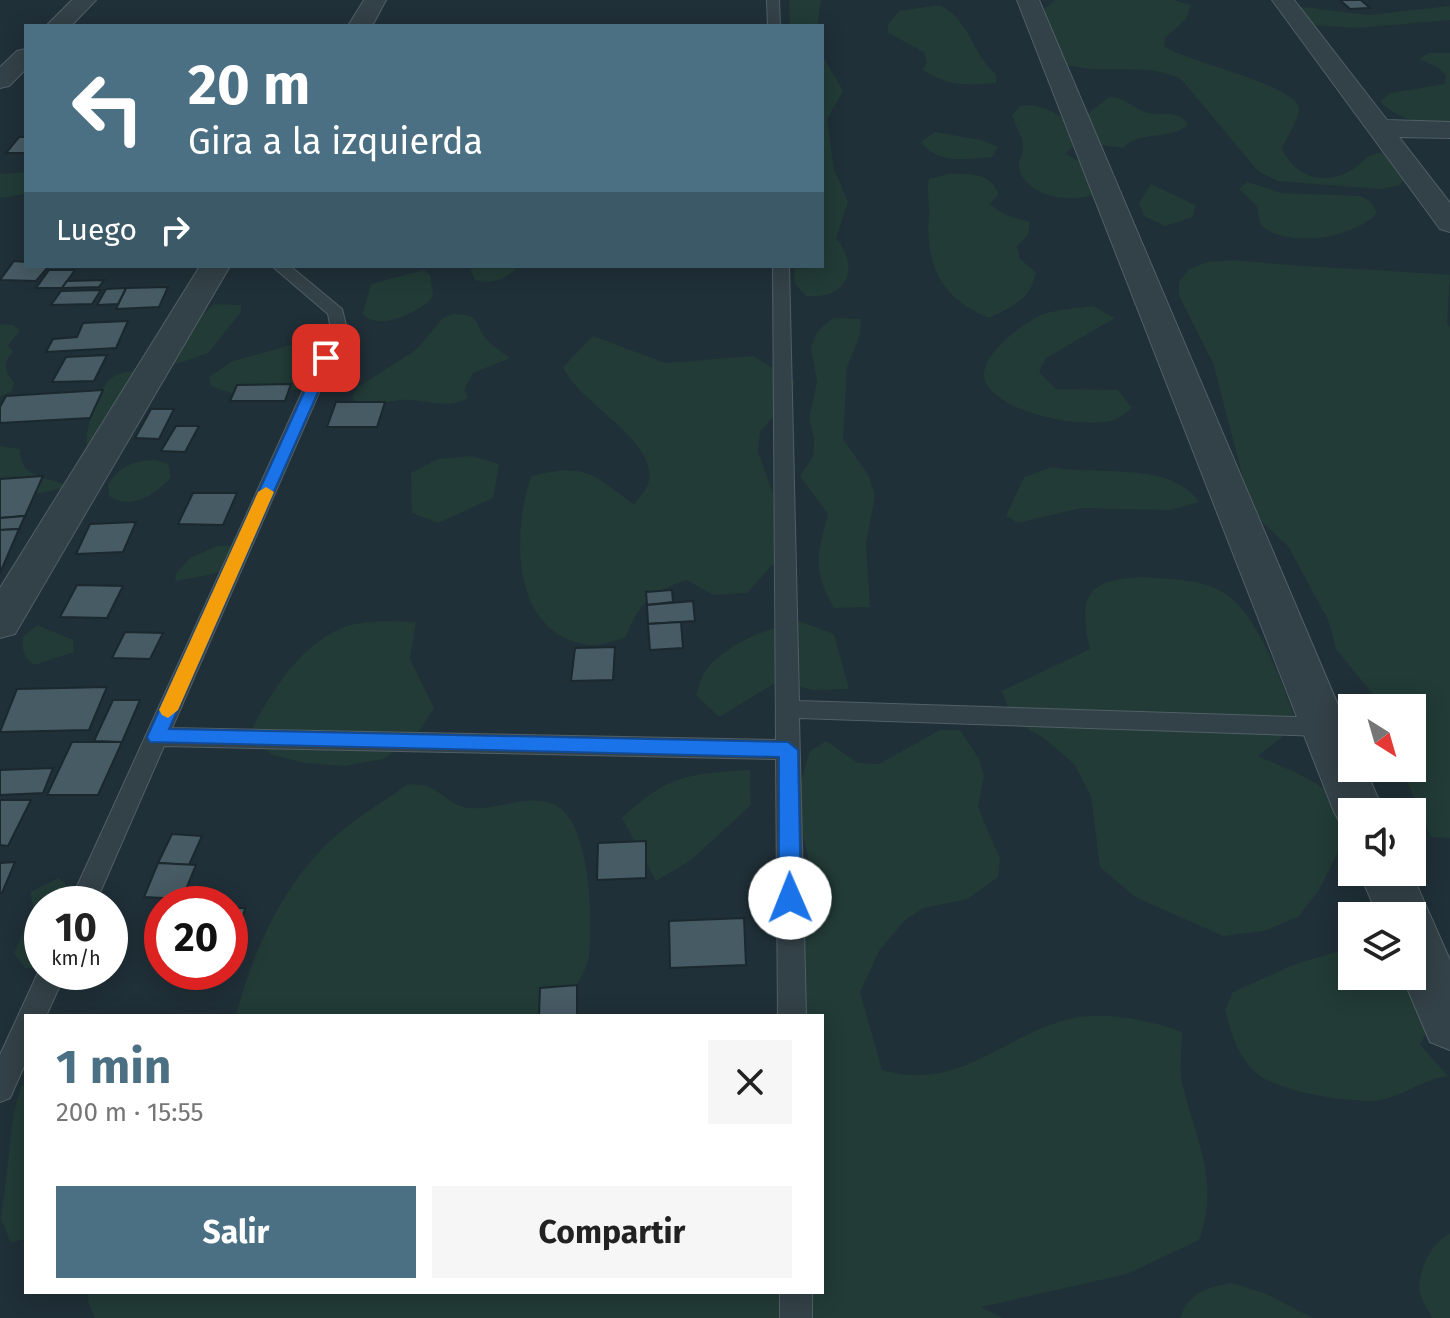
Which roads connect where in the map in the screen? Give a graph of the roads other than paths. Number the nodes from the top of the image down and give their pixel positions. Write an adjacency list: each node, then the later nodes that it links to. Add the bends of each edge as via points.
1 (85, 0): 6 (street)
2 (375, 0): 7 (street)
3 (773, 0): 8 (lane)
4 (1028, 0): 19 (street)
5 (1283, 0): 11 (street)
6 (60, 24)
7 (361, 24)
8 (774, 24)
9 (24, 58): 10 (street)
10 (0, 81)
11 (1377, 128): 12 (street); 13 (street)
12 (1450, 130)
13 (1450, 223)
14 (214, 268): 17 (street)
15 (282, 268): 20 (lane, via 336,312 339,329)
16 (781, 268): 18 (lane)
17 (0, 623)
18 (787, 709): 19 (lane); 21 (lane)
19 (1323, 727): 22 (street)
20 (157, 737): 21 (lane); 23 (lane)
21 (788, 750): 27 (lane)
22 (1353, 798)
23 (90, 886)
24 (1426, 967): 28 (street)
25 (44, 990): 26 (lane)
26 (33, 1014)
27 (792, 1014)
28 (1450, 1023)
29 (24, 1034): 30 (lane)
30 (0, 1088)
31 (796, 1294): 32 (lane)
32 (796, 1318)

